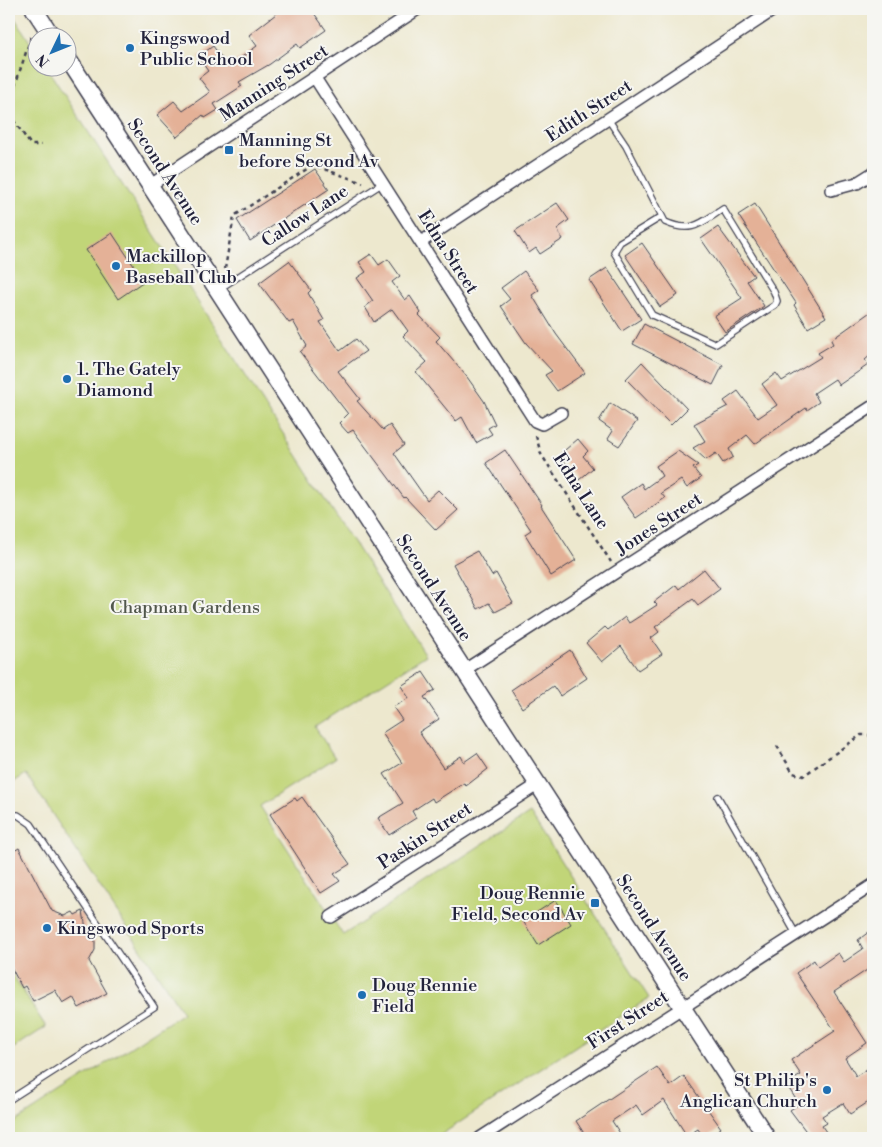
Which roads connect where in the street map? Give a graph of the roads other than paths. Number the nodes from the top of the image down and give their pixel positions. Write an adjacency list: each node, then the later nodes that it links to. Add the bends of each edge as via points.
1 (34, 9): 4 (street)
2 (418, 9): 6 (street, Manning Street)
3 (775, 9): 7 (street, Edith Street)
4 (46, 28)
5 (78, 74): 10 (street, Second Avenue)
6 (315, 78): 9 (street, Edna Street); 10 (street, Manning Street)
7 (608, 119): 12 (lane, via 626,146); 13 (street, Edith Street)
8 (873, 173): 11 (street, via 851,185)
9 (383, 183): 13 (street, Edna Street); 14 (lane, Callow Lane)
10 (150, 186): 14 (street, Second Avenue)
11 (831, 190)
12 (661, 217): 12 (lane, via 665,222 686,229 723,209 774,292 775,305 716,344 655,317 614,252 620,242)
13 (421, 242): 16 (street, Edna Street, via 535,420 542,424)
14 (218, 290): 17 (street, Second Avenue)
15 (873, 406): 17 (street, Jones Street)
16 (561, 413)
17 (463, 671): 18 (street, Second Avenue)
18 (538, 785): 22 (street, Paskin Street); 24 (street, Second Avenue)
19 (718, 797): 23 (lane)
20 (9, 815): 25 (lane, via 18,814 31,824 154,1007)
21 (873, 885): 23 (street, First Street)
22 (331, 916)
23 (796, 934): 24 (street, First Street)
24 (681, 1006): 26 (street, First Street); 27 (street, Second Avenue)
25 (9, 1100)
26 (480, 1138)
27 (767, 1138)

